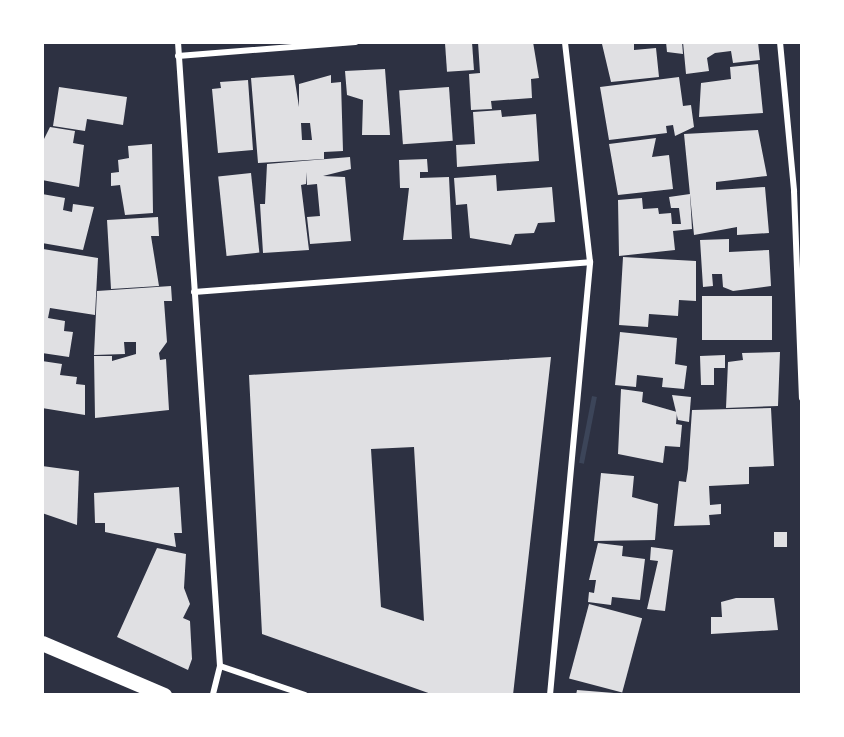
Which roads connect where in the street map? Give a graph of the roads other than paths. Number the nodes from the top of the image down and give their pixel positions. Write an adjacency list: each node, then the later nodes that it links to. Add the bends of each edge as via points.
1 (177, 42): 5 (street)
2 (355, 42): 5 (street)
3 (565, 42): 8 (street)
4 (780, 42): 6 (street)
5 (178, 56): 9 (street)
6 (794, 191): 7 (street); 10 (street)
7 (802, 191)
8 (590, 262): 9 (street); 16 (street)
9 (194, 292): 12 (street)
10 (802, 398)
11 (42, 643): 13 (main road)
12 (220, 666): 14 (street); 15 (street)
13 (164, 695)
14 (213, 695)
15 (305, 695)
16 (550, 695)

